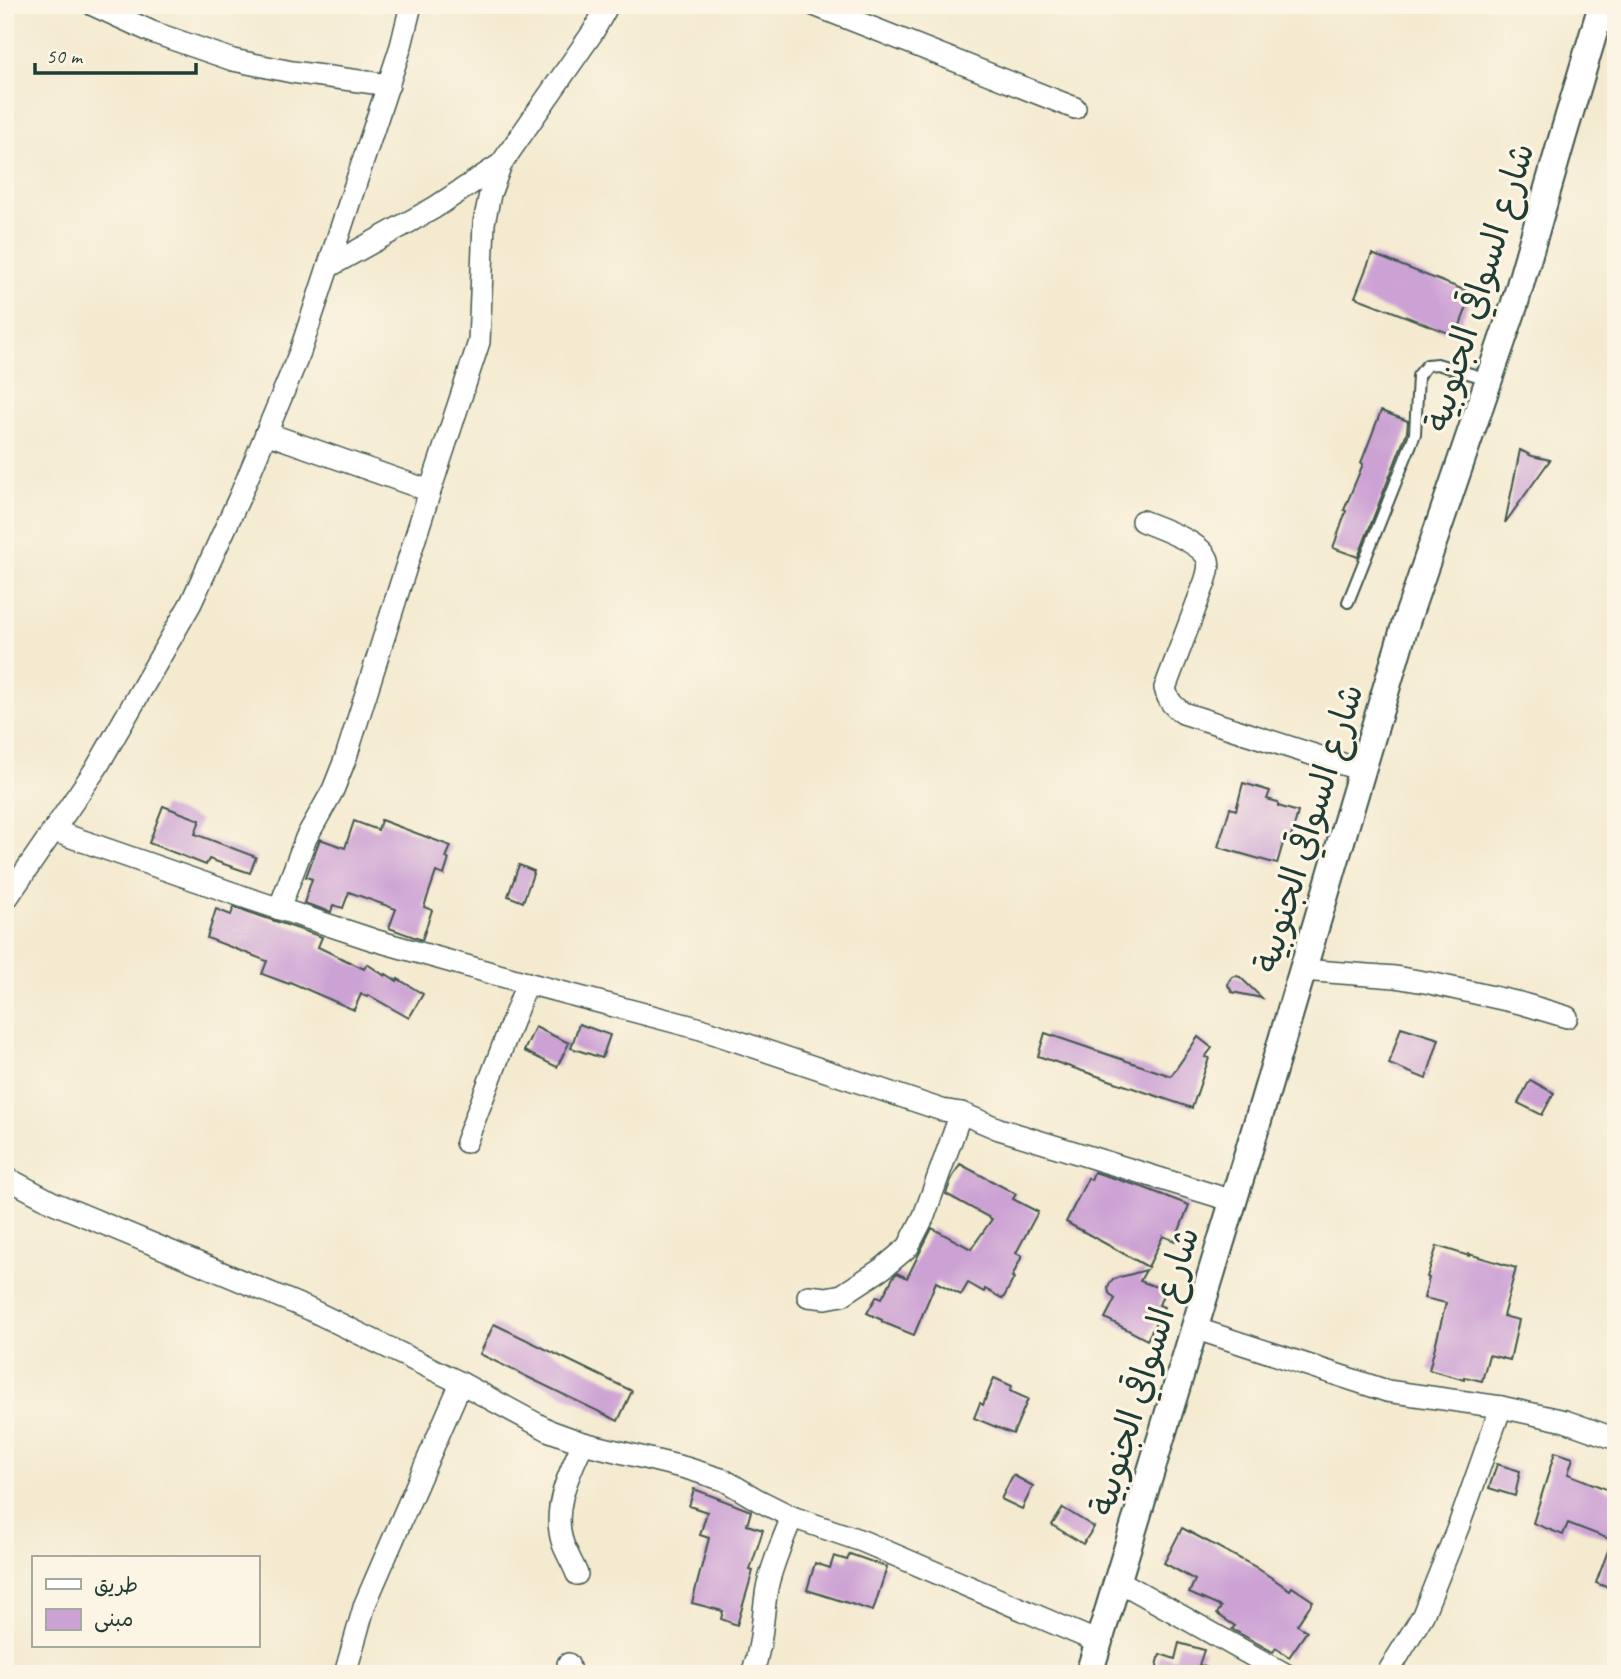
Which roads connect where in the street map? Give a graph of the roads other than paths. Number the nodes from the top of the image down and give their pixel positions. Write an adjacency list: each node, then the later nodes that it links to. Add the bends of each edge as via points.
1 (93, 5): 6 (street, via 152,32 233,60)
2 (411, 5): 6 (street)
3 (608, 5): 8 (street)
4 (814, 5): 7 (street)
5 (1602, 5): 10 (street, شارع السواقي الجنوبية)
6 (389, 85): 9 (street)
7 (1075, 108)
8 (501, 164): 9 (street, via 434,208); 12 (street, via 484,223 479,342)
9 (328, 267): 11 (street, via 300,352)
10 (1489, 379): 14 (lane, via 1437,364 1427,365 1418,376 1415,434); 15 (street, شارع السواقي الجنوبية)
11 (266, 433): 12 (street); 16 (street, via 191,603 97,767)
12 (429, 491): 18 (street, via 346,757 306,838)
13 (1142, 521): 15 (street, via 1186,540 1208,560 1205,582 1165,688 1172,706)
14 (1348, 602)
15 (1361, 770): 19 (street, شارع السواقي الجنوبية)
16 (54, 831): 17 (street); 18 (street)
17 (5, 901)
18 (279, 909): 20 (street)
19 (1302, 970): 21 (street, via 1418,981); 25 (street, شارع السواقي الجنوبية)
20 (527, 983): 22 (street, via 701,1029); 23 (street)
21 (1567, 1017)
22 (961, 1113): 25 (street, via 999,1129); 26 (street, via 908,1247 842,1295)
23 (466, 1142)
24 (7, 1183): 28 (street, via 309,1309)
25 (1233, 1201): 27 (street, شارع السواقي الجنوبية)
26 (808, 1296)
27 (1194, 1328): 29 (street, via 1387,1391); 34 (street, شارع السواقي الجنوبية)
28 (461, 1383): 31 (street, via 550,1431); 36 (street, via 365,1604)
29 (1501, 1407): 30 (street, via 1566,1421); 40 (street, via 1423,1615)
30 (1616, 1439)
31 (583, 1443): 32 (street, via 724,1480); 33 (street, via 565,1482 559,1520)
32 (792, 1517): 35 (street, via 862,1541); 37 (street, via 771,1571 762,1641)
33 (577, 1574)
34 (1117, 1580): 35 (street, شارع السواقي الجنوبية); 39 (street)
35 (1098, 1642): 38 (street, شارع السواقي الجنوبية)
36 (345, 1674)
37 (752, 1674)
38 (1089, 1674)
39 (1285, 1674)
40 (1387, 1674)

